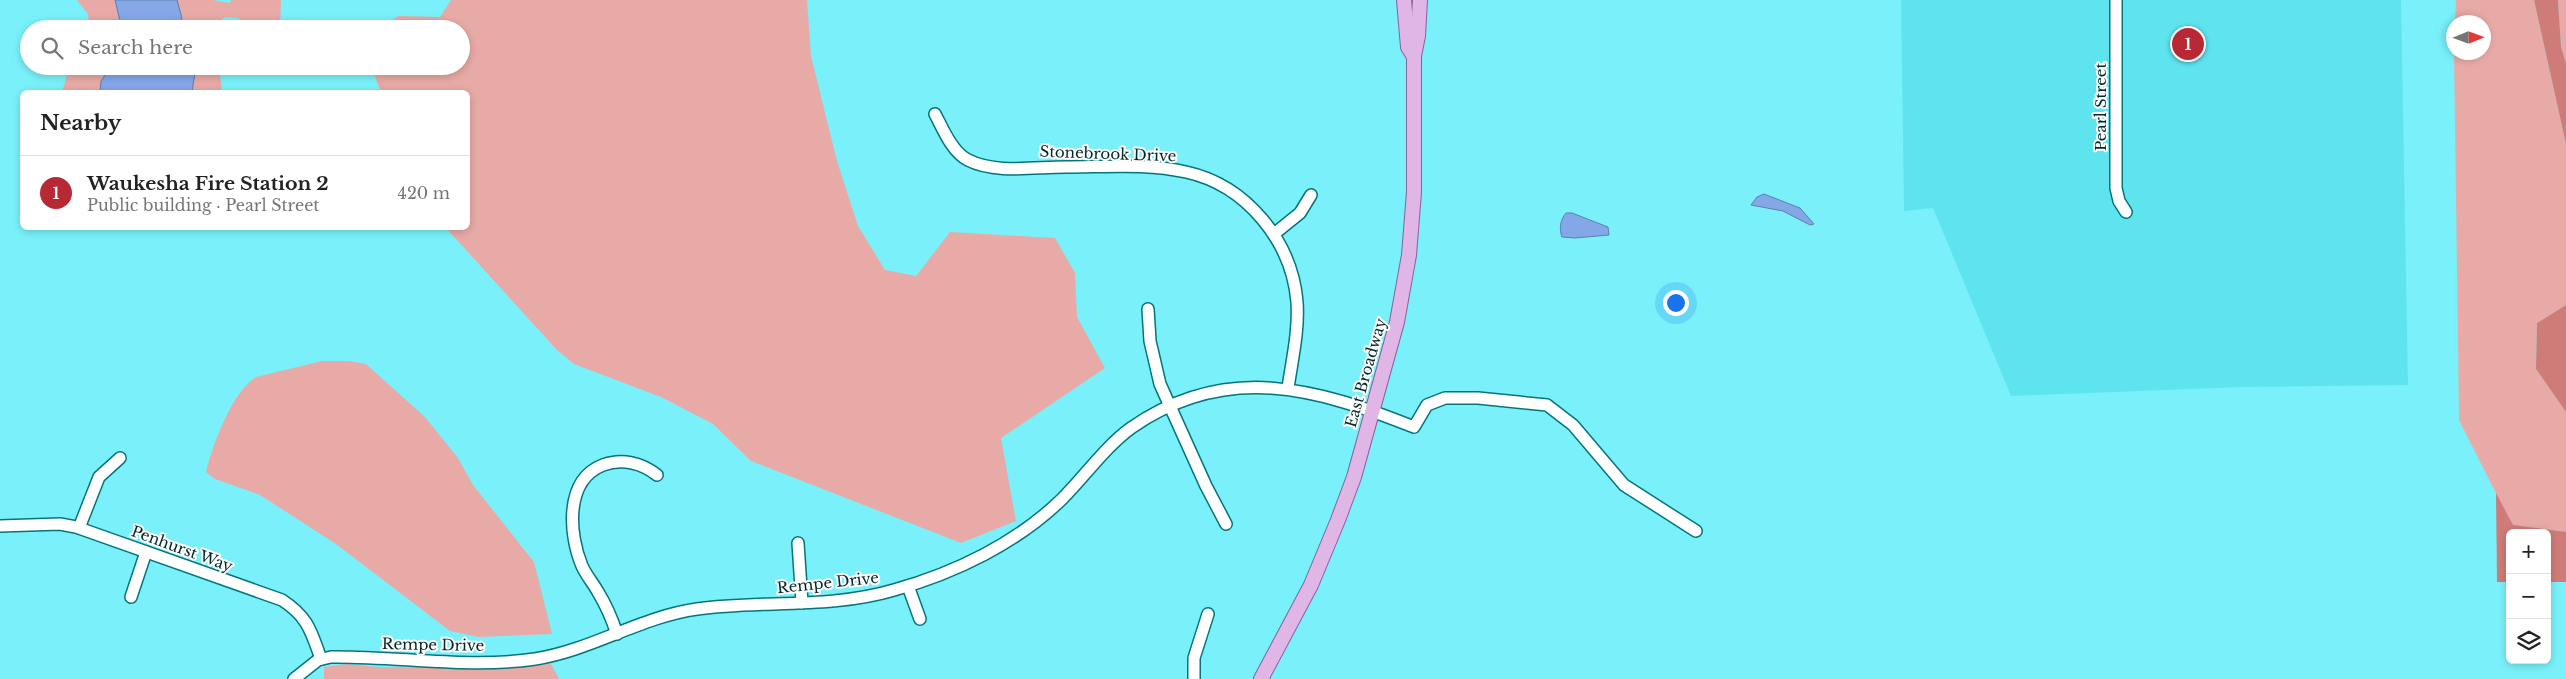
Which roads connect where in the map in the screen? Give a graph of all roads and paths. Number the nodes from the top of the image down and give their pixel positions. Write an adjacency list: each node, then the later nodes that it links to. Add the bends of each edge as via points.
1 (1404, 0): 4 (main road, East Broadway, via 1408,47)
2 (1420, 0): 4 (main road, East Broadway)
3 (2116, 0): 7 (street, Pearl Street, via 2116,188)
4 (1414, 56): 12 (main road, East Broadway, via 1415,178 1409,255 1398,322)
5 (935, 114): 8 (street, Stonebrook Drive, via 961,155 978,164 1006,167 1151,167 1188,172 1211,180 1235,194)
6 (1310, 195): 8 (street, via 1300,213)
7 (2126, 212)
8 (1274, 234): 10 (street, Stonebrook Drive, via 1289,266 1296,300 1296,336)
9 (1148, 309): 11 (street, via 1153,362)
10 (1288, 388): 11 (street, Rempe Drive, via 1226,390); 12 (street, Rempe Drive)
11 (1170, 406): 15 (street); 21 (street, Rempe Drive, via 1129,430 1038,521 975,559)
12 (1373, 411): 18 (street, Rempe Drive, via 1414,427 1427,405 1445,398 1547,405 1573,425 1624,486); 30 (main road, East Broadway, via 1352,482 1323,557)
13 (120, 458): 17 (street, via 99,477)
14 (657, 475): 26 (street, via 637,464 608,464 596,468 586,478 574,501 572,516 576,550 583,568 602,597)
15 (1226, 524)
16 (0, 526): 17 (street, Penhurst Way, via 60,524)
17 (79, 528): 20 (street, Penhurst Way)
18 (1696, 531)
19 (798, 543): 23 (street)
20 (146, 552): 22 (street); 27 (street, Penhurst Way, via 282,600 308,623)
21 (908, 586): 23 (street, Rempe Drive, via 873,596); 25 (street)
22 (131, 597)
23 (802, 603): 26 (street, Rempe Drive, via 697,609 657,618)
24 (1208, 614): 29 (street, via 1194,658)
25 (920, 618)
26 (617, 634): 27 (street, Rempe Drive, via 577,649 518,661)
27 (321, 659): 28 (street)
28 (294, 679)
29 (1194, 679)
30 (1261, 679)

